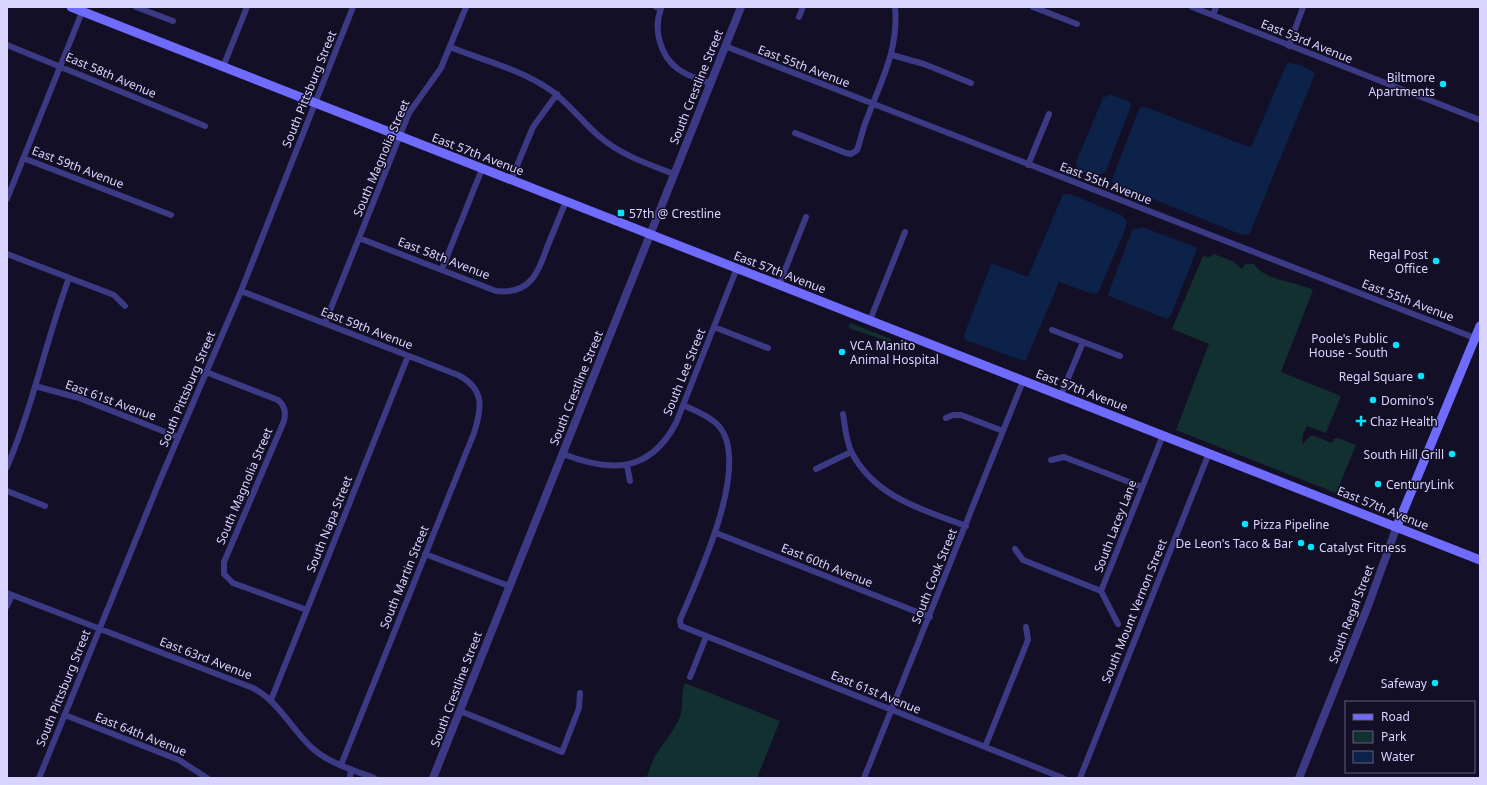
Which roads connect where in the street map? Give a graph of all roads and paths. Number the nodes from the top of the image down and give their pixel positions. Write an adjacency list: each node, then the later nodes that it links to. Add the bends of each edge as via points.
1 (71, 7): 15 (main road, East 57th Avenue)
2 (136, 7): 14 (street)
3 (247, 7): 26 (street)
4 (354, 7): 30 (street, South Pittsburg Street)
5 (466, 7): 23 (street, South Magnolia Street)
6 (741, 7): 21 (street, South Crestline Street)
7 (803, 7): 17 (street)
8 (895, 7): 24 (street, via 896,24)
9 (1033, 7): 19 (street)
10 (1192, 7): 16 (street, East 53rd Avenue)
11 (1216, 7): 16 (street)
12 (1303, 7): 22 (street)
13 (660, 8): 27 (street, via 659,34 667,58 686,74)
14 (150, 10): 18 (street)
15 (82, 12): 25 (street); 26 (main road, East 57th Avenue)
16 (1213, 15): 22 (street, East 53rd Avenue)
17 (799, 17)
18 (173, 21)
19 (1077, 24)
20 (7, 45): 25 (street, East 58th Avenue)
21 (725, 46): 27 (street, South Crestline Street); 31 (street, East 55th Avenue)
22 (1289, 46): 33 (street, East 53rd Avenue)
23 (450, 47): 29 (street, via 522,75); 36 (street, South Magnolia Street, via 438,74 409,113)
24 (892, 55): 28 (street, via 924,64); 31 (street)
25 (60, 66): 34 (street, East 58th Avenue); 37 (street)
26 (223, 67): 30 (main road, East 57th Avenue)
27 (710, 83): 40 (street, South Crestline Street)
28 (971, 83)
29 (557, 94): 40 (street, via 607,143 638,160); 41 (street, via 533,127)
30 (315, 103): 36 (main road, East 57th Avenue); 54 (street, South Pittsburg Street)
31 (872, 104): 35 (street, via 854,153 846,153); 38 (street, East 55th Avenue)
32 (1048, 114): 38 (street)
33 (1480, 120)
34 (205, 126)
35 (795, 133)
36 (400, 136): 39 (main road, East 57th Avenue); 48 (street, South Magnolia Street)
37 (23, 158): 42 (street); 44 (street, East 59th Avenue)
38 (1028, 165): 61 (street, East 55th Avenue)
39 (482, 168): 41 (main road, East 57th Avenue); 51 (street)
40 (674, 174): 47 (street, South Crestline Street)
41 (511, 180): 43 (main road, East 57th Avenue)
42 (7, 199)
43 (566, 201): 47 (main road, East 57th Avenue); 51 (street, East 58th Avenue, via 538,271 521,288 508,292 496,291)
44 (170, 215)
45 (806, 217): 53 (street)
46 (905, 232): 56 (street)
47 (650, 234): 50 (main road, East 57th Avenue); 79 (street, South Crestline Street)
48 (359, 238): 51 (street, East 58th Avenue); 57 (street, South Magnolia Street)
49 (7, 254): 52 (street)
50 (737, 268): 53 (main road, East 57th Avenue); 59 (street, South Lee Street)
51 (442, 269)
52 (69, 278): 55 (street, via 114,295); 68 (street)
53 (779, 285): 56 (main road, East 57th Avenue)
54 (241, 291): 57 (street, East 59th Avenue); 66 (street, South Pittsburg Street)
55 (125, 306)
56 (870, 320): 67 (main road, East 57th Avenue)
57 (325, 323): 64 (street, East 59th Avenue)
58 (1480, 326): 61 (main road, South Regal Street)
59 (714, 327): 63 (street); 71 (street, South Lee Street)
60 (1052, 330): 62 (street)
61 (1478, 339): 89 (main road, South Regal Street)
62 (1083, 342): 65 (street); 70 (street)
63 (768, 348)
64 (408, 356): 69 (street, East 59th Avenue, via 464,378); 98 (street, South Napa Street)
65 (1120, 356)
66 (206, 372): 76 (street, South Pittsburg Street); 98 (street, South Magnolia Street, via 278,400 284,407 284,421 224,562 224,574 233,583)
67 (1023, 380): 70 (main road, East 57th Avenue); 74 (street, South Cook Street)
68 (35, 386): 76 (street, East 61st Avenue, via 79,398); 82 (street)
69 (478, 395): 92 (street, South Martin Street, via 479,417)
70 (1061, 395): 75 (main road, East 57th Avenue)
71 (683, 405): 81 (street, South Lee Street, via 663,442 650,453); 90 (street, via 718,424 726,438 730,454)
72 (843, 414): 77 (street)
73 (946, 418): 74 (street, via 961,415)
74 (1003, 432): 88 (street, South Cook Street)
75 (1163, 435): 78 (main road, East 57th Avenue); 85 (street, South Lacey Lane)
76 (178, 437): 102 (street, South Pittsburg Street)
77 (851, 452): 83 (street); 88 (street, via 866,473 889,494)
78 (1209, 453): 89 (main road, East 57th Avenue); 120 (street, South Mount Vernon Street)
79 (563, 454): 81 (street, South Lee Street, via 596,465); 94 (street, South Crestline Street)
80 (1051, 460): 85 (street, via 1064,457)
81 (627, 465): 84 (street)
82 (7, 467)
83 (816, 469)
84 (630, 481)
85 (1142, 487): 95 (street, South Lacey Lane)
86 (7, 491): 87 (street)
87 (45, 506)
88 (966, 526): 99 (street, South Cook Street)
89 (1397, 526): 93 (main road, East 57th Avenue); 121 (street, South Regal Street)
90 (716, 533): 99 (street, East 60th Avenue); 103 (street, East 61st Avenue, via 680,620 681,626)
91 (1014, 549): 95 (street, via 1023,560)
92 (425, 554): 94 (street); 111 (street, South Martin Street)
93 (1480, 560)
94 (509, 586): 107 (street, South Crestline Street)
95 (1102, 591): 100 (street, South Lacey Lane)
96 (9, 594): 97 (street); 102 (street, East 63rd Avenue)
97 (7, 606)
98 (307, 610): 106 (street, South Napa Street)
99 (930, 617): 108 (street, South Cook Street)
100 (1118, 624)
101 (1026, 627): 110 (street, via 1028,640)
102 (100, 628): 106 (street, East 63rd Avenue, via 245,684); 109 (street, South Pittsburg Street)
103 (706, 637): 104 (street); 108 (street, East 61st Avenue)
104 (690, 677)
105 (580, 693): 107 (street, via 579,708 562,752)
106 (271, 700): 111 (street, East 63rd Avenue, via 310,746 322,756)
107 (460, 711): 117 (street, South Crestline Street)
108 (892, 711): 110 (street, East 61st Avenue); 118 (street, South Cook Street)
109 (65, 715): 113 (street, South Pittsburg Street); 114 (street, East 64th Avenue, via 166,754 191,766)
110 (985, 747): 119 (street, East 61st Avenue)
111 (341, 765): 112 (street, East 63rd Avenue)
112 (351, 769): 115 (street); 116 (street, East 63rd Avenue)
113 (39, 778)
114 (207, 778)
115 (350, 778)
116 (374, 778)
117 (434, 778)
118 (864, 778)
119 (1063, 778)
120 (1080, 778)
121 (1299, 778)

